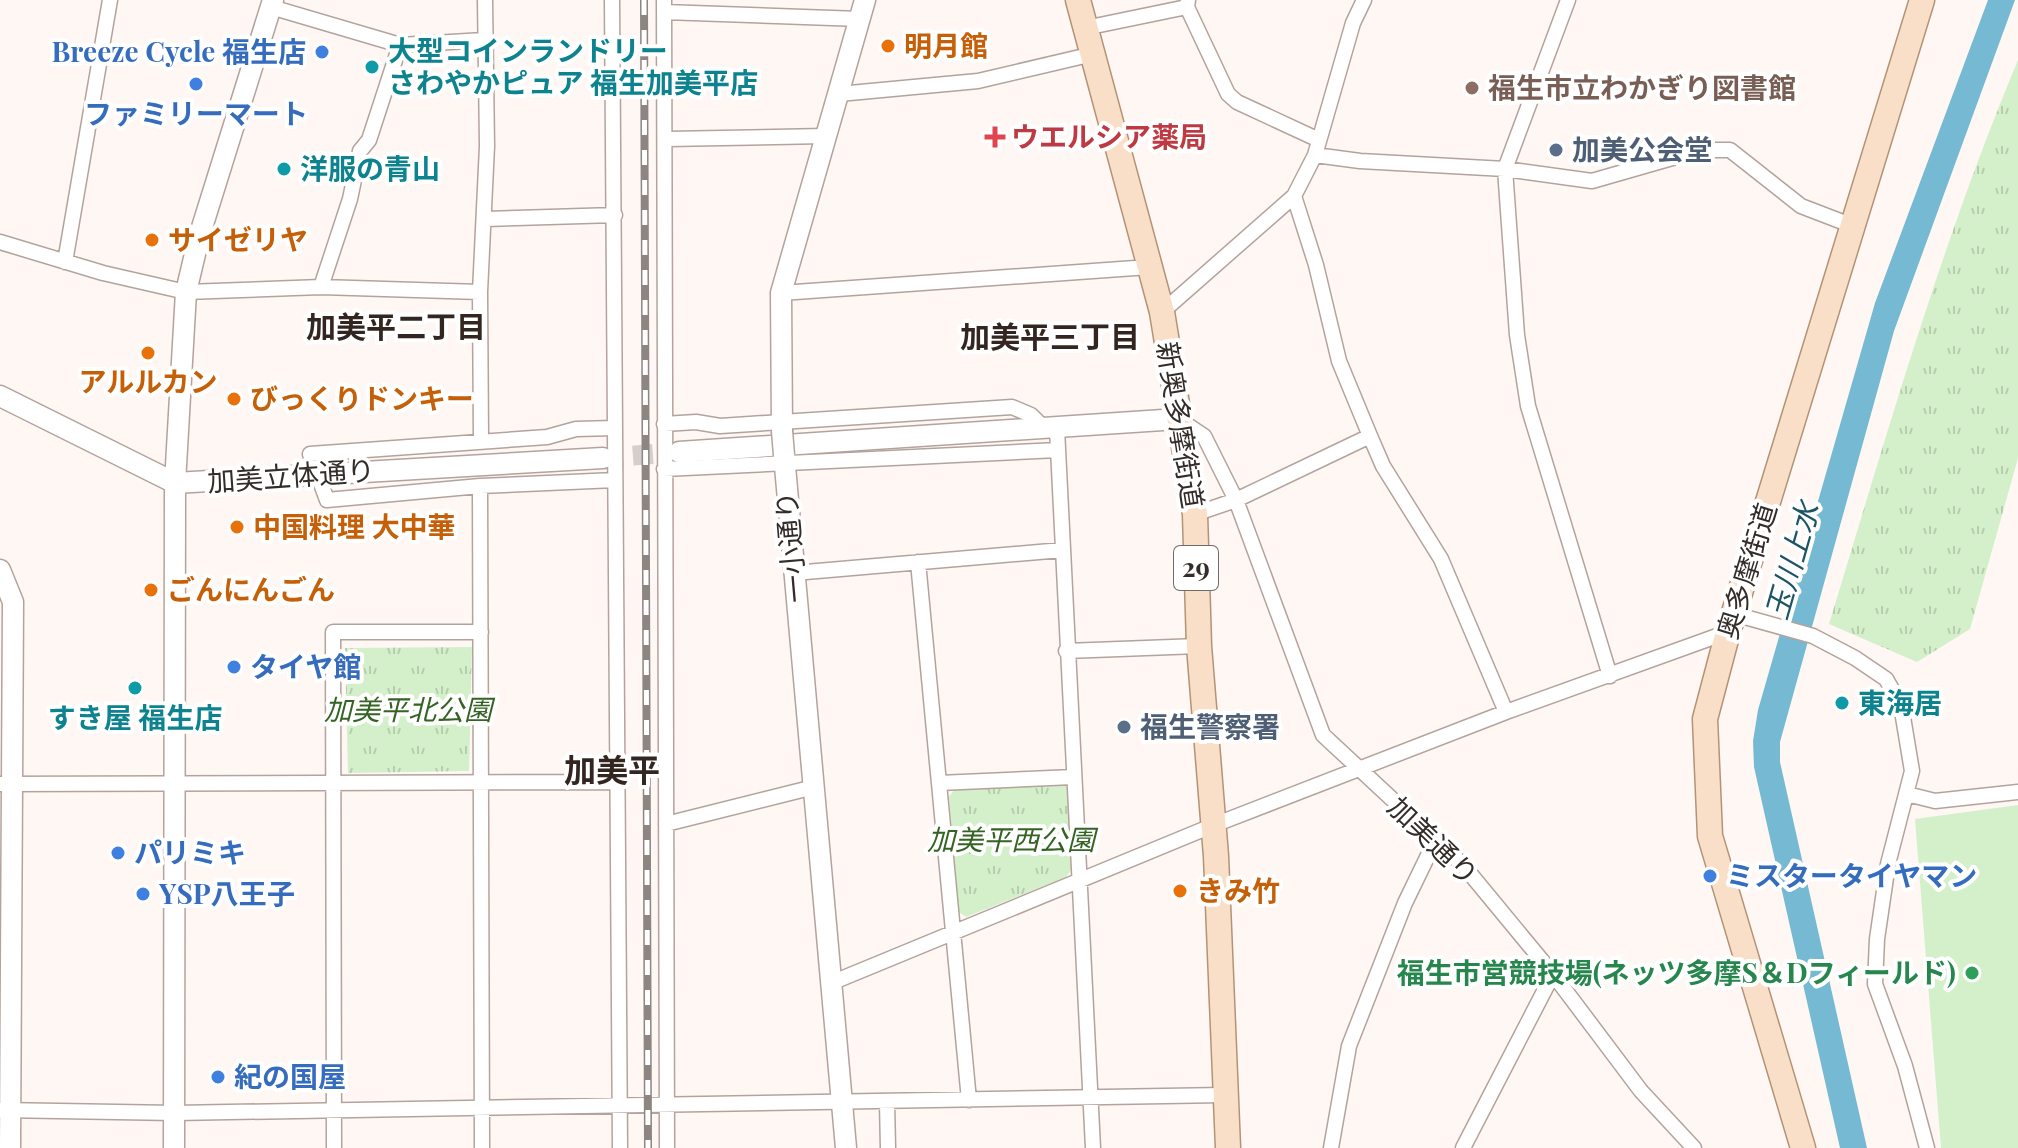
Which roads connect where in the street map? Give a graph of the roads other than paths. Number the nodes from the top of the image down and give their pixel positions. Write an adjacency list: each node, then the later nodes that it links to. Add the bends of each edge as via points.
1 (110, 0): 28 (street)
2 (485, 0): 14 (street)
3 (612, 0): 24 (street)
4 (1078, 0): 13 (main road, 新奥多摩街道 / 29)
5 (1364, 0): 20 (street)
6 (1568, 0): 22 (street)
7 (1922, 0): 26 (main road, 奥多摩街道)
8 (1187, 3): 13 (street); 20 (street, via 1228,94)
9 (272, 4): 15 (street); 31 (street)
10 (664, 6): 11 (street); 19 (street)
11 (762, 8): 12 (street)
12 (862, 9): 17 (street, 一小通り)
13 (1085, 28): 16 (main road, 新奥多摩街道 / 29)
14 (484, 40): 15 (street); 25 (street)
15 (400, 45): 30 (street, via 369,140 360,151)
16 (1093, 54): 17 (street, via 978,81); 29 (main road, 新奥多摩街道 / 29)
17 (839, 94): 18 (street, 一小通り)
18 (825, 136): 19 (street); 33 (street, 一小通り)
19 (667, 139): 37 (street)
20 (1319, 140): 21 (street)
21 (1315, 155): 22 (street); 23 (street)
22 (1505, 169): 26 (street, via 1592,181 1700,150 1730,150 1801,206); 62 (street, via 1517,335 1528,406)
23 (1294, 196): 34 (street); 41 (street, via 1339,361)
24 (615, 215): 25 (street); 39 (street)
25 (485, 219): 32 (street)
26 (1853, 226): 57 (main road, 奥多摩街道)
27 (0, 242): 28 (street)
28 (65, 262): 31 (street)
29 (1149, 267): 33 (street); 34 (main road, 新奥多摩街道 / 29)
30 (321, 287): 31 (street); 32 (street)
31 (186, 292): 49 (street)
32 (480, 292): 42 (street)
33 (781, 293): 38 (street, 一小通り)
34 (1162, 312): 36 (main road, 新奥多摩街道 / 29)
35 (0, 396): 49 (street, 加美立体通り)
36 (1178, 419): 40 (street); 51 (street, 加美通り, via 1204,436); 52 (main road, 新奥多摩街道 / 29)
37 (664, 424): 38 (street); 46 (street)
38 (782, 426): 40 (street, via 1012,407 1031,415); 45 (street, 一小通り, bridge)
39 (614, 428): 42 (street); 48 (street)
40 (1048, 435): 43 (street); 45 (street); 53 (street)
41 (1370, 436): 51 (street); 63 (street, via 1390,479 1441,559)
42 (481, 439): 47 (street, via 310,454)
43 (679, 452)
44 (603, 458): 47 (street, 加美立体通り)
45 (784, 459): 46 (street); 56 (street, 一小通り)
46 (664, 469): 75 (street)
47 (317, 474): 49 (street, 加美立体通り); 50 (street, via 327,500)
48 (615, 480): 50 (street); 69 (street)
49 (175, 483): 66 (street)
50 (480, 486): 58 (street)
51 (1236, 500): 52 (street); 64 (street, 加美通り, via 1323,735)
52 (1195, 514): 60 (main road, 新奥多摩街道 / 29)
53 (1062, 550): 54 (street); 61 (street)
54 (918, 562): 56 (street); 70 (street)
55 (0, 570): 59 (street, via 13,602)
56 (794, 573): 72 (street, 一小通り)
57 (1737, 621): 62 (street); 74 (street, via 1813,636 1886,679 1901,705 1912,771); 107 (main road, 奥多摩街道, via 1705,719 1710,836)
58 (481, 632): 67 (street, via 333,632); 68 (street)
59 (5, 635): 71 (street)
60 (1199, 646): 61 (street); 76 (main road, 新奥多摩街道 / 29)
61 (1066, 651): 65 (street)
62 (1610, 676): 63 (street)
63 (1506, 712): 64 (street)
64 (1358, 771): 76 (street); 77 (street, 加美通り)
65 (1073, 777): 70 (street); 78 (street)
66 (172, 781): 67 (street); 71 (street); 93 (street)
67 (333, 782): 68 (street); 92 (street)
68 (481, 782): 69 (street); 90 (street)
69 (619, 782): 89 (street)
70 (939, 783): 79 (street)
71 (5, 784): 80 (street)
72 (814, 787): 75 (street); 82 (street, 一小通り)
73 (2018, 792): 74 (street, via 1935,801)
74 (1907, 794): 108 (street, via 1888,864 1875,984)
75 (666, 824): 88 (street)
76 (1214, 825): 78 (street); 83 (main road, 新奥多摩街道 / 29)
77 (1436, 839): 81 (street, 加美通り); 104 (street, via 1349,1046)
78 (1077, 881): 79 (street); 84 (street)
79 (953, 933): 82 (street); 85 (street)
80 (5, 946): 91 (street)
81 (1553, 974): 105 (street); 106 (street, 加美通り, via 1641,1091)
82 (831, 983): 87 (street, 一小通り)
83 (1224, 1095): 84 (street); 103 (main road, 新奥多摩街道 / 29)
84 (1090, 1098): 85 (street); 102 (street)
85 (969, 1100): 86 (street)
86 (887, 1102): 87 (street); 101 (street)
87 (842, 1103): 88 (street); 100 (street, 一小通り)
88 (668, 1106): 89 (street); 99 (street)
89 (621, 1107): 90 (street); 98 (street)
90 (482, 1109): 92 (street); 97 (street)
91 (5, 1110): 93 (street); 94 (street)
92 (334, 1111): 93 (street); 96 (street)
93 (175, 1113): 95 (street)
94 (10, 1148)
95 (174, 1148)
96 (334, 1148)
97 (482, 1148)
98 (620, 1148)
99 (667, 1148)
100 (846, 1148)
101 (888, 1148)
102 (1093, 1148)
103 (1228, 1148)
104 (1331, 1148)
105 (1463, 1148)
106 (1694, 1148)
107 (1803, 1148)
108 (1927, 1148)

